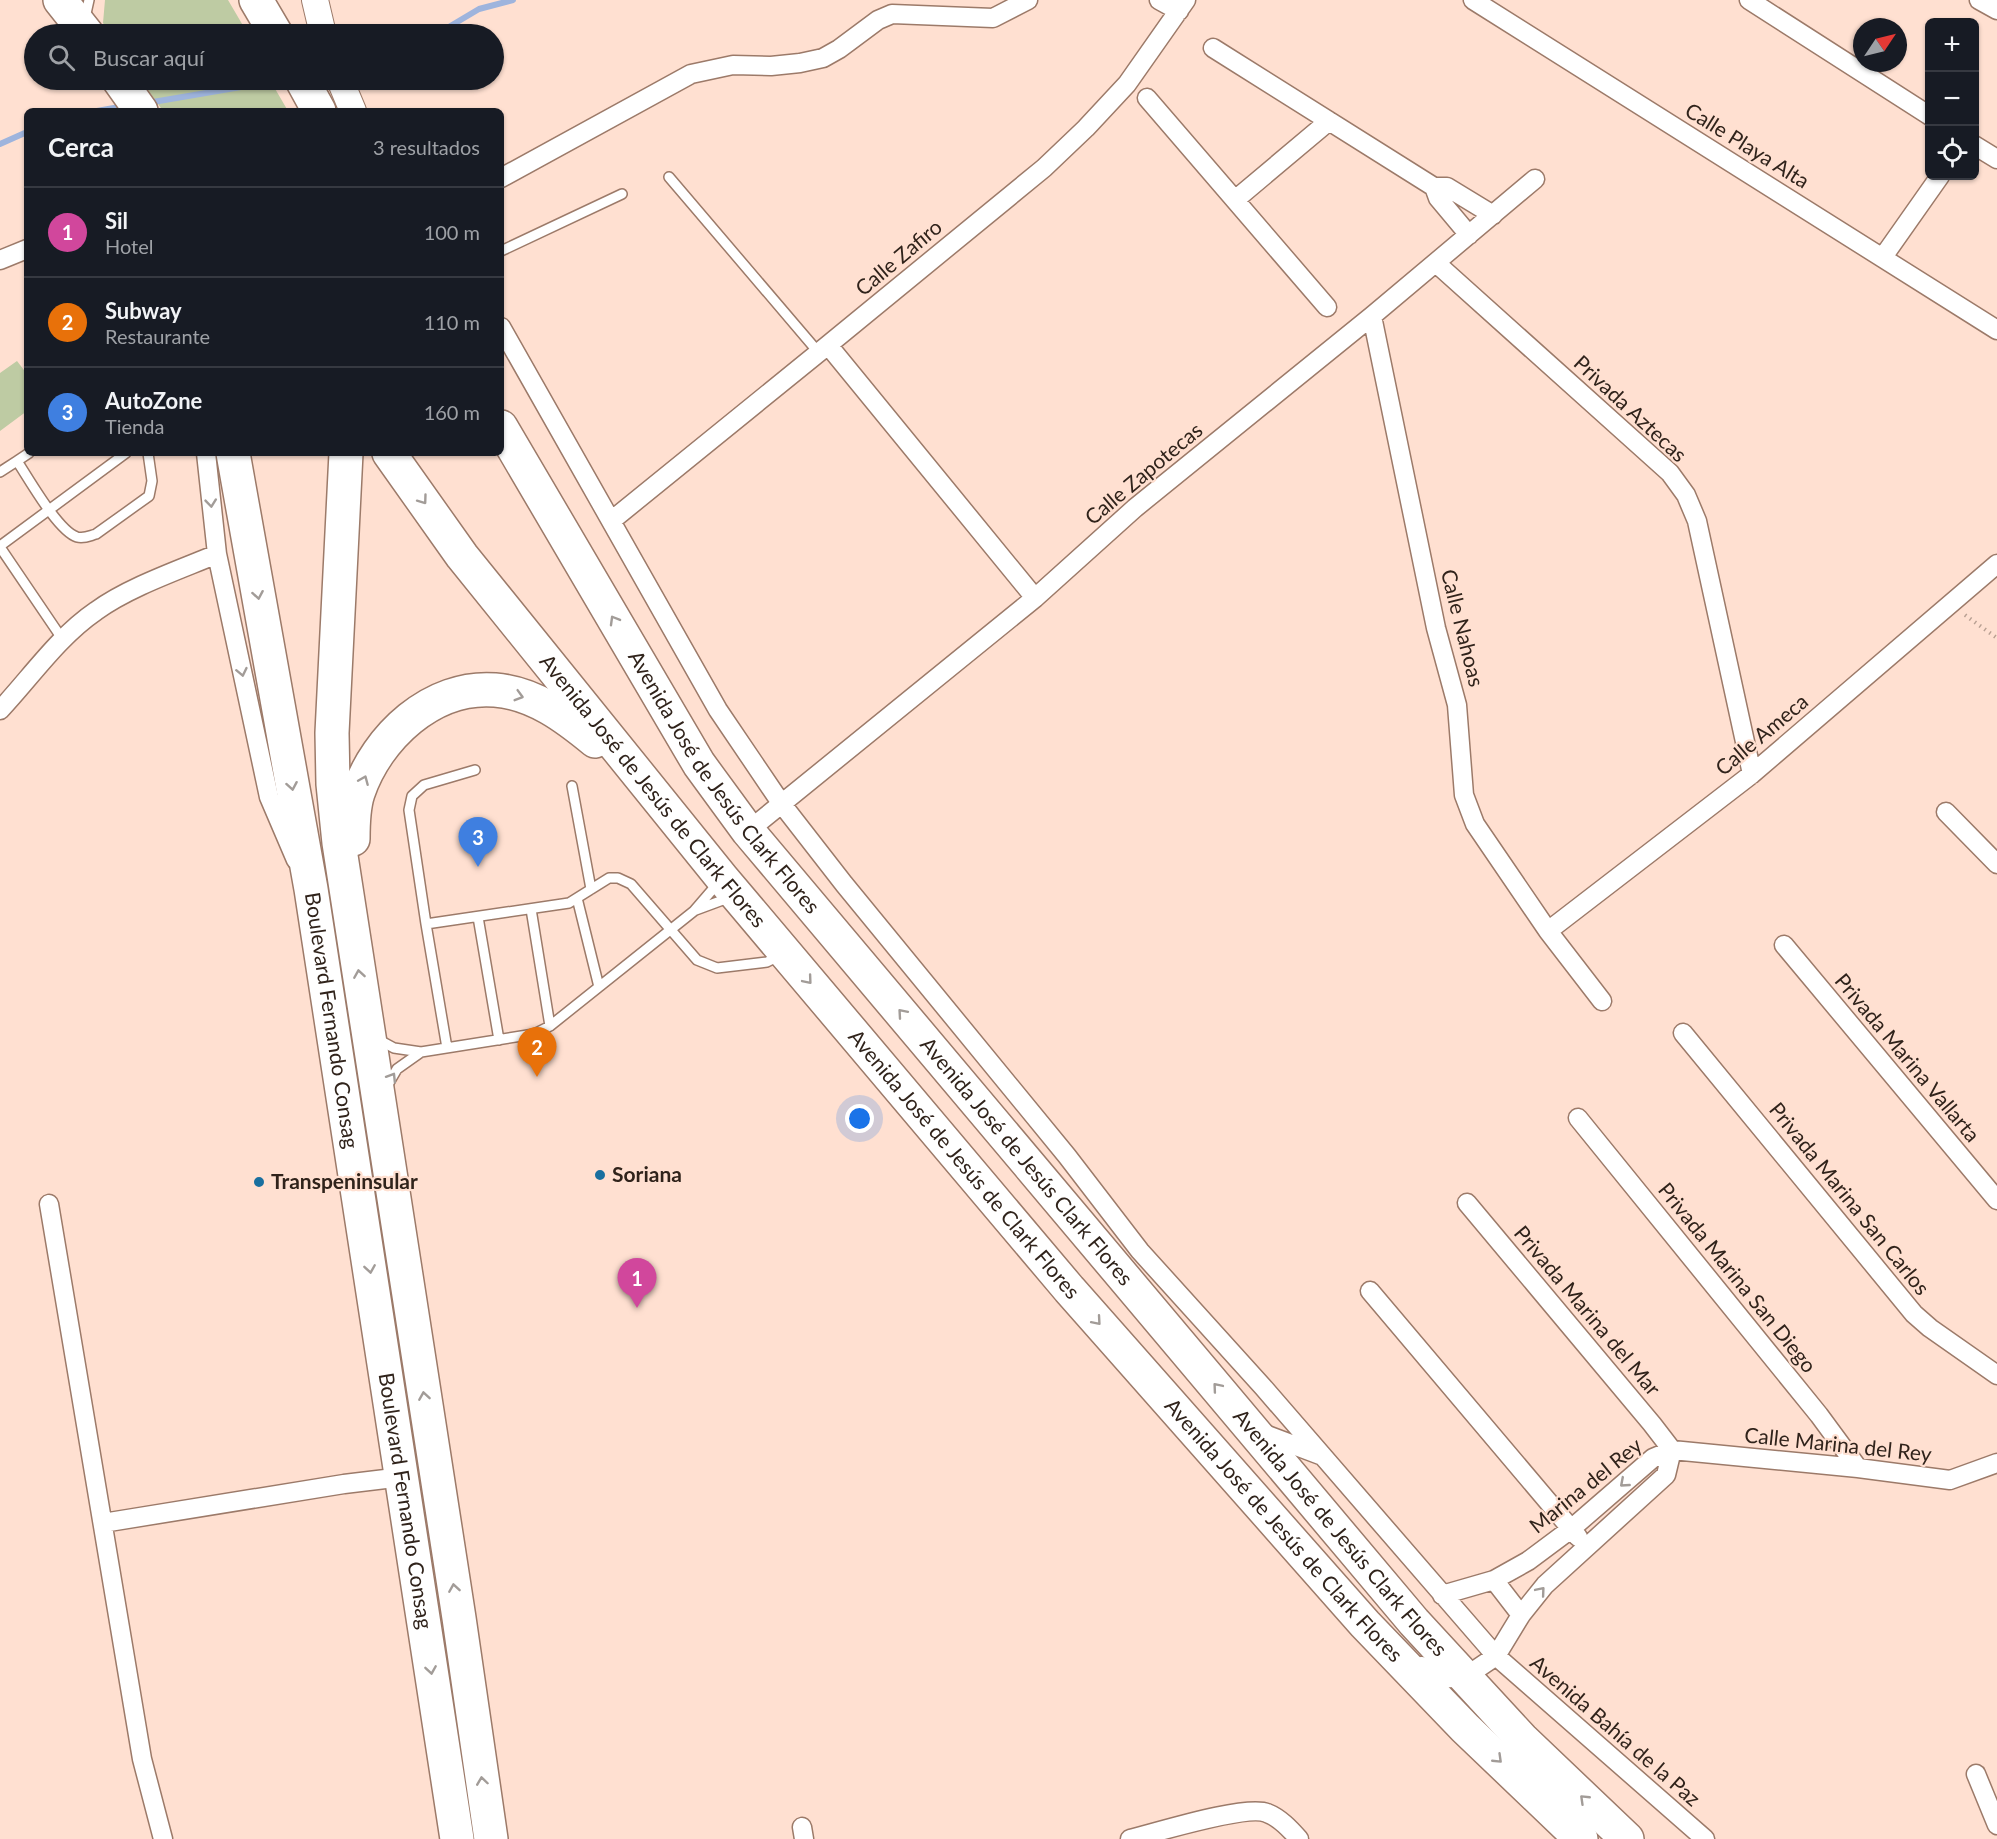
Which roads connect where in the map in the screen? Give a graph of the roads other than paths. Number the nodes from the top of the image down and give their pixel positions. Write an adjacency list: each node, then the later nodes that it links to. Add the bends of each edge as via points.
1 (60, 0): 11 (highway)
2 (256, 0): 12 (highway)
3 (315, 0): 13 (street)
4 (1029, 0): 26 (street, via 993,18 892,14 823,58 771,66 733,65 691,74)
5 (1159, 0): 9 (street)
6 (1473, 0): 37 (street, Calle Playa Alta)
7 (1749, 0): 22 (street)
8 (1979, 0): 10 (street)
9 (1183, 5): 44 (street, Calle Zafiro, via 1127,84 1086,128 1044,168)
10 (1997, 10)
11 (86, 21)
12 (269, 24)
13 (321, 24)
14 (1213, 48): 23 (street)
15 (299, 90): 19 (highway)
16 (307, 90): 20 (highway)
17 (344, 90): 21 (street)
18 (1148, 98): 32 (street)
19 (308, 108)
20 (317, 108)
21 (352, 108)
22 (1925, 113)
23 (1329, 121): 30 (street); 32 (street)
24 (1979, 148): 25 (street)
25 (1997, 159)
26 (504, 176)
27 (669, 177): 44 (lane)
28 (1535, 179): 33 (street, Calle Zapotecas)
29 (1937, 180): 37 (street)
30 (1434, 187): 33 (street, via 1447,187); 34 (street, via 1438,198)
31 (622, 194): 36 (lane)
32 (1235, 200): 40 (street)
33 (1493, 214): 34 (street, Calle Zapotecas)
34 (1469, 235): 39 (street, Calle Zapotecas)
35 (24, 250): 38 (street)
36 (504, 250)
37 (1883, 257): 42 (street, Calle Playa Alta)
38 (0, 260)
39 (1436, 262): 41 (street, Calle Zapotecas); 64 (street, Privada Aztecas, via 1670,473 1686,495 1696,521)
40 (1327, 307)
41 (1372, 316): 60 (street, Calle Zapotecas, via 1135,508); 81 (street, Calle Nahoas, via 1437,628 1457,705 1464,795 1475,824)
42 (1997, 330)
43 (504, 332): 56 (street, Avenida Bahía de la Paz)
44 (824, 349): 56 (street, Calle Zafiro); 60 (street)
45 (504, 432): 69 (highway, Avenida José de Jesús Clark Flores, one-way to 45, via 699,764)
46 (24, 456): 53 (lane)
47 (122, 456): 55 (lane)
48 (148, 456): 55 (lane, via 152,481 149,496 96,534 77,537 67,532)
49 (206, 456): 58 (street, one-way to 58)
50 (234, 456): 72 (highway, Boulevard Fernando Consag, one-way to 72)
51 (346, 456): 75 (highway, Boulevard Fernando Consag, via 332,733 334,795)
52 (391, 456): 65 (highway, Avenida José de Jesús de Clark Flores, one-way to 65, via 462,556)
53 (17, 461): 54 (lane); 55 (lane)
54 (0, 472)
55 (49, 510): 57 (lane)
56 (611, 521): 67 (street, Avenida Bahía de la Paz, via 718,710)
57 (0, 547): 61 (lane)
58 (217, 554): 61 (street, via 154,580 97,610); 72 (street, one-way to 72, via 269,797)
59 (1997, 564): 64 (street, Calle Ameca)
60 (1035, 598): 67 (street, Calle Zapotecas)
61 (63, 640): 62 (street)
62 (0, 710)
63 (475, 770): 79 (lane, via 424,785 412,796 409,810)
64 (1752, 774): 81 (street, Calle Ameca)
65 (643, 780): 71 (highway, Avenida José de Jesús de Clark Flores); 75 (highway, one-way to 65, via 355,808 371,764 387,740 407,721 450,697 496,690 534,700 558,713)
66 (572, 786): 73 (lane)
67 (781, 803): 69 (street, Calle Zapotecas); 104 (street, Avenida Bahía de la Paz, via 1140,1251)
68 (1946, 812): 70 (street)
69 (748, 831): 82 (highway, Avenida José de Jesús Clark Flores)
70 (1997, 864)
71 (729, 887): 77 (lane); 77 (lane); 82 (highway, via 737,870 755,872); 84 (highway, Avenida José de Jesús de Clark Flores)
72 (311, 889): 99 (highway, Boulevard Fernando Consag)
73 (591, 889): 74 (lane); 80 (lane, via 609,878 631,884)
74 (577, 898): 76 (lane); 85 (lane)
75 (347, 900): 87 (highway, Boulevard Fernando Consag, one-way to 75)
76 (531, 909): 78 (lane); 88 (lane)
77 (694, 911): 80 (lane)
78 (478, 917): 79 (lane); 90 (lane)
79 (426, 924): 91 (lane)
80 (670, 930): 84 (lane, via 697,960 717,968 767,962); 85 (lane)
81 (1548, 931): 86 (street, Calle Nahoas)
82 (832, 933): 102 (highway, Avenida José de Jesús Clark Flores, one-way to 82)
83 (1784, 945): 95 (street, Privada Marina Vallarta)
84 (785, 953): 114 (highway, Avenida José de Jesús de Clark Flores, one-way to 114, via 1069,1289)
85 (599, 987): 88 (lane)
86 (1602, 1001)
87 (368, 1026): 92 (lane, via 381,1041 394,1048); 93 (highway, Boulevard Fernando Consag)
88 (550, 1026): 90 (lane, via 534,1034)
89 (1683, 1033): 101 (street, Privada Marina San Carlos, via 1914,1314)
90 (499, 1040): 91 (lane)
91 (447, 1048): 92 (lane)
92 (422, 1052): 93 (lane, one-way to 92, via 381,1100 391,1078 405,1062)
93 (381, 1114): 98 (highway, Boulevard Fernando Consag)
94 (1578, 1118): 106 (street, Privada Marina San Diego)
95 (1997, 1200)
96 (1467, 1203): 103 (street, Privada Marina del Mar)
97 (49, 1204): 108 (street)
98 (398, 1234): 99 (highway); 124 (highway, Boulevard Fernando Consag, one-way to 98)
99 (366, 1238): 107 (highway, Boulevard Fernando Consag, one-way to 107)
100 (1370, 1291): 109 (street)
101 (1997, 1375)
102 (1254, 1430): 104 (street); 116 (highway, Avenida José de Jesús Clark Flores, via 1414,1622)
103 (1672, 1450): 106 (street, Calle Marina del Rey); 109 (street, Marina del Rey, one-way to 109, via 1653,1458); 110 (street, Marina del Rey, via 1666,1475)
104 (1322, 1455): 112 (street, Avenida Bahía de la Paz)
105 (1997, 1463): 106 (street, Calle Marina del Rey, via 1950,1480)
106 (1858, 1468)
107 (402, 1477): 108 (street); 121 (highway, Boulevard Fernando Consag, one-way to 121)
108 (103, 1523): 123 (street, via 142,1759)
109 (1571, 1529): 110 (street); 111 (street, Marina del Rey)
110 (1586, 1547): 113 (street, Marina del Rey, one-way to 110, via 1545,1585)
111 (1494, 1580): 112 (street, Marina del Rey); 113 (street)
112 (1442, 1595): 115 (street, Avenida Bahía de la Paz)
113 (1521, 1615): 115 (street, Marina del Rey)
114 (1365, 1624): 116 (street, via 1439,1679); 117 (highway, Avenida José de Jesús de Clark Flores)
115 (1496, 1656): 116 (street); 122 (street, Avenida Bahía de la Paz)
116 (1465, 1677): 118 (highway, Avenida José de Jesús Clark Flores)
117 (1465, 1728): 118 (highway, via 1496,1722); 127 (highway, Avenida José de Jesús de Clark Flores, one-way to 127)
118 (1522, 1739): 128 (highway, Avenida José de Jesús Clark Flores, one-way to 118)
119 (1976, 1774): 120 (street)
120 (1997, 1825)
121 (454, 1835)
122 (1699, 1837)
123 (163, 1839)
124 (491, 1839)
125 (1130, 1839): 126 (street, via 1229,1814 1265,1812 1289,1827)
126 (1299, 1839)
127 (1581, 1839)
128 (1627, 1839)

